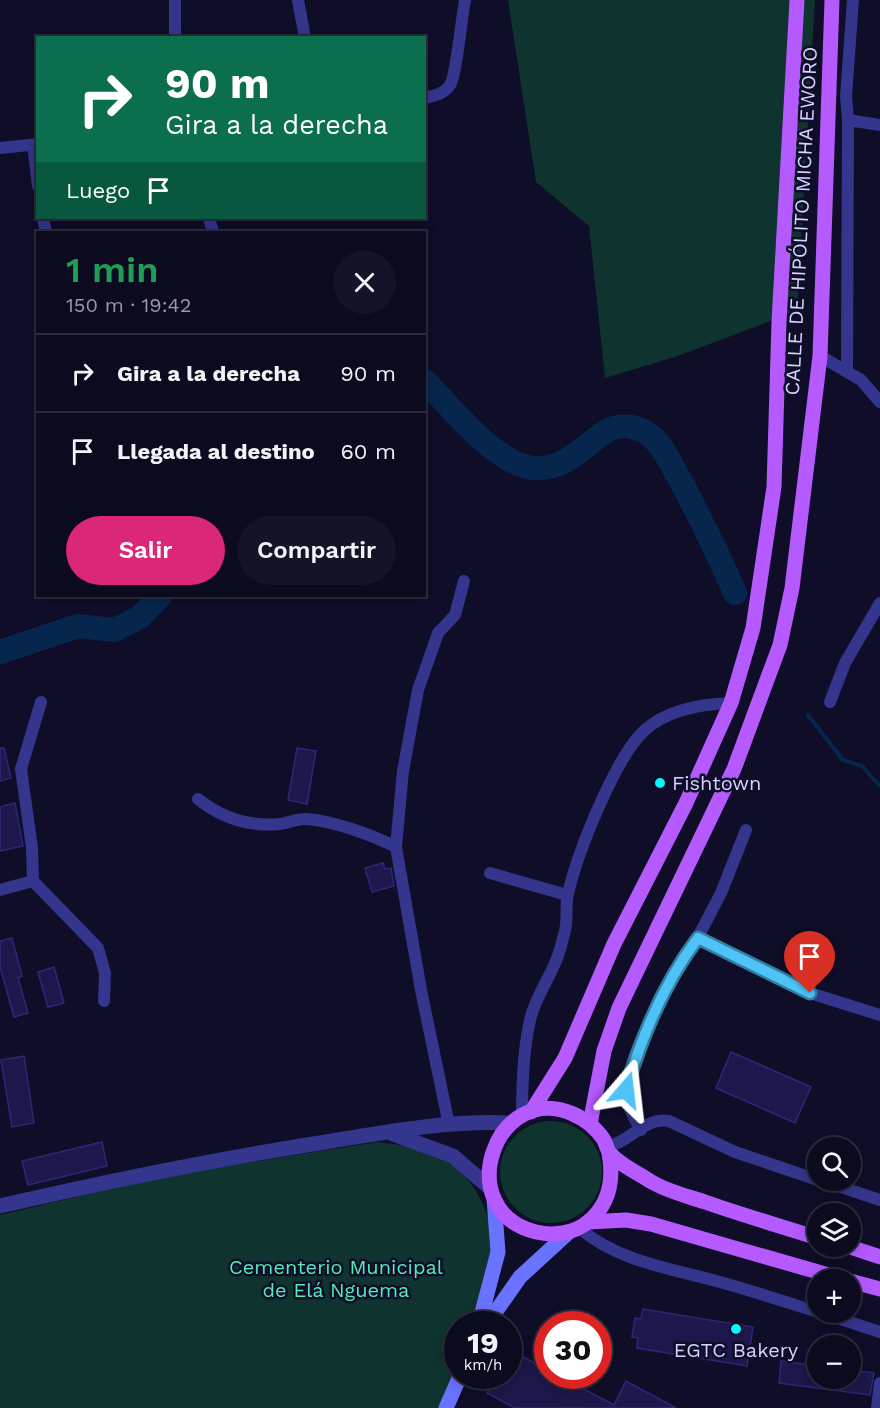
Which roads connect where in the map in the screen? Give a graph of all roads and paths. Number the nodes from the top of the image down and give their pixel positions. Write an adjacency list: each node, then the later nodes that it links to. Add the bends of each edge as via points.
1 (175, 0): 7 (street)
2 (298, 0): 8 (street)
3 (465, 0): 9 (street, via 455,74 449,87 439,95)
4 (797, 0): 21 (main road, CALLE DE HIPÓLITO MICHA EWORO, via 774,487 759,597)
5 (832, 0): 14 (main road, CALLE DE HIPÓLITO MICHA EWORO)
6 (853, 0): 10 (street)
7 (176, 36)
8 (305, 36)
9 (426, 98)
10 (848, 120): 11 (street); 15 (street)
11 (880, 125)
12 (35, 144): 13 (street)
13 (0, 148)
14 (820, 356): 15 (street); 33 (main road, CALLE DE HIPÓLITO MICHA EWORO, via 794,577 780,645 734,769 619,1008 604,1051)
15 (847, 370): 16 (street)
16 (880, 402)
17 (464, 581): 24 (street, via 455,615 438,633 418,690 403,771)
18 (880, 603): 20 (street, via 845,663)
19 (41, 702): 26 (street, via 21,769)
20 (830, 702)
21 (731, 703): 28 (street, via 700,705 663,717 645,729 630,747 594,818); 32 (main road, CALLE DE HIPÓLITO MICHA EWORO, via 686,804 614,944 565,1058)
22 (198, 799): 24 (street, via 227,818 268,824 319,820)
23 (746, 830): 29 (street)
24 (396, 847): 34 (street)
25 (490, 873): 28 (street)
26 (33, 881): 27 (street); 30 (street, via 98,948 105,973)
27 (0, 890)
28 (567, 895): 32 (street, via 566,926 556,960 531,1017)
29 (698, 938): 31 (street, via 810,993); 35 (street, via 666,988 631,1073 626,1096)
30 (104, 1001)
31 (880, 1015)
32 (522, 1117): 33 (main road, via 552,1109 572,1113); 34 (street); 40 (main road, via 499,1136 491,1153 488,1170)
33 (590, 1124): 37 (main road)
34 (449, 1125): 36 (street)
35 (641, 1130): 37 (street); 38 (street, via 659,1119 669,1121 735,1152)
36 (387, 1132): 40 (street, via 453,1156); 42 (street, via 169,1169)
37 (608, 1150): 43 (main road, via 613,1172 610,1191 601,1208); 44 (main road, via 653,1183)
38 (807, 1176)
39 (853, 1191): 41 (street)
40 (492, 1194): 43 (main road, via 507,1217 525,1229 547,1234); 51 (main road, via 498,1252)
41 (880, 1200)
42 (0, 1206)
43 (578, 1227): 47 (main road, via 626,1220 651,1224); 50 (street, via 611,1251 638,1261); 52 (main road, via 520,1276)
44 (807, 1235)
45 (861, 1251): 46 (main road)
46 (880, 1257)
47 (809, 1269)
48 (861, 1284): 49 (main road)
49 (880, 1289)
50 (807, 1309)
51 (482, 1311)
52 (496, 1311)
53 (852, 1323): 54 (street)
54 (880, 1332)
55 (880, 1383): 58 (street)
56 (454, 1389): 57 (main road)
57 (446, 1408)
58 (877, 1408)

